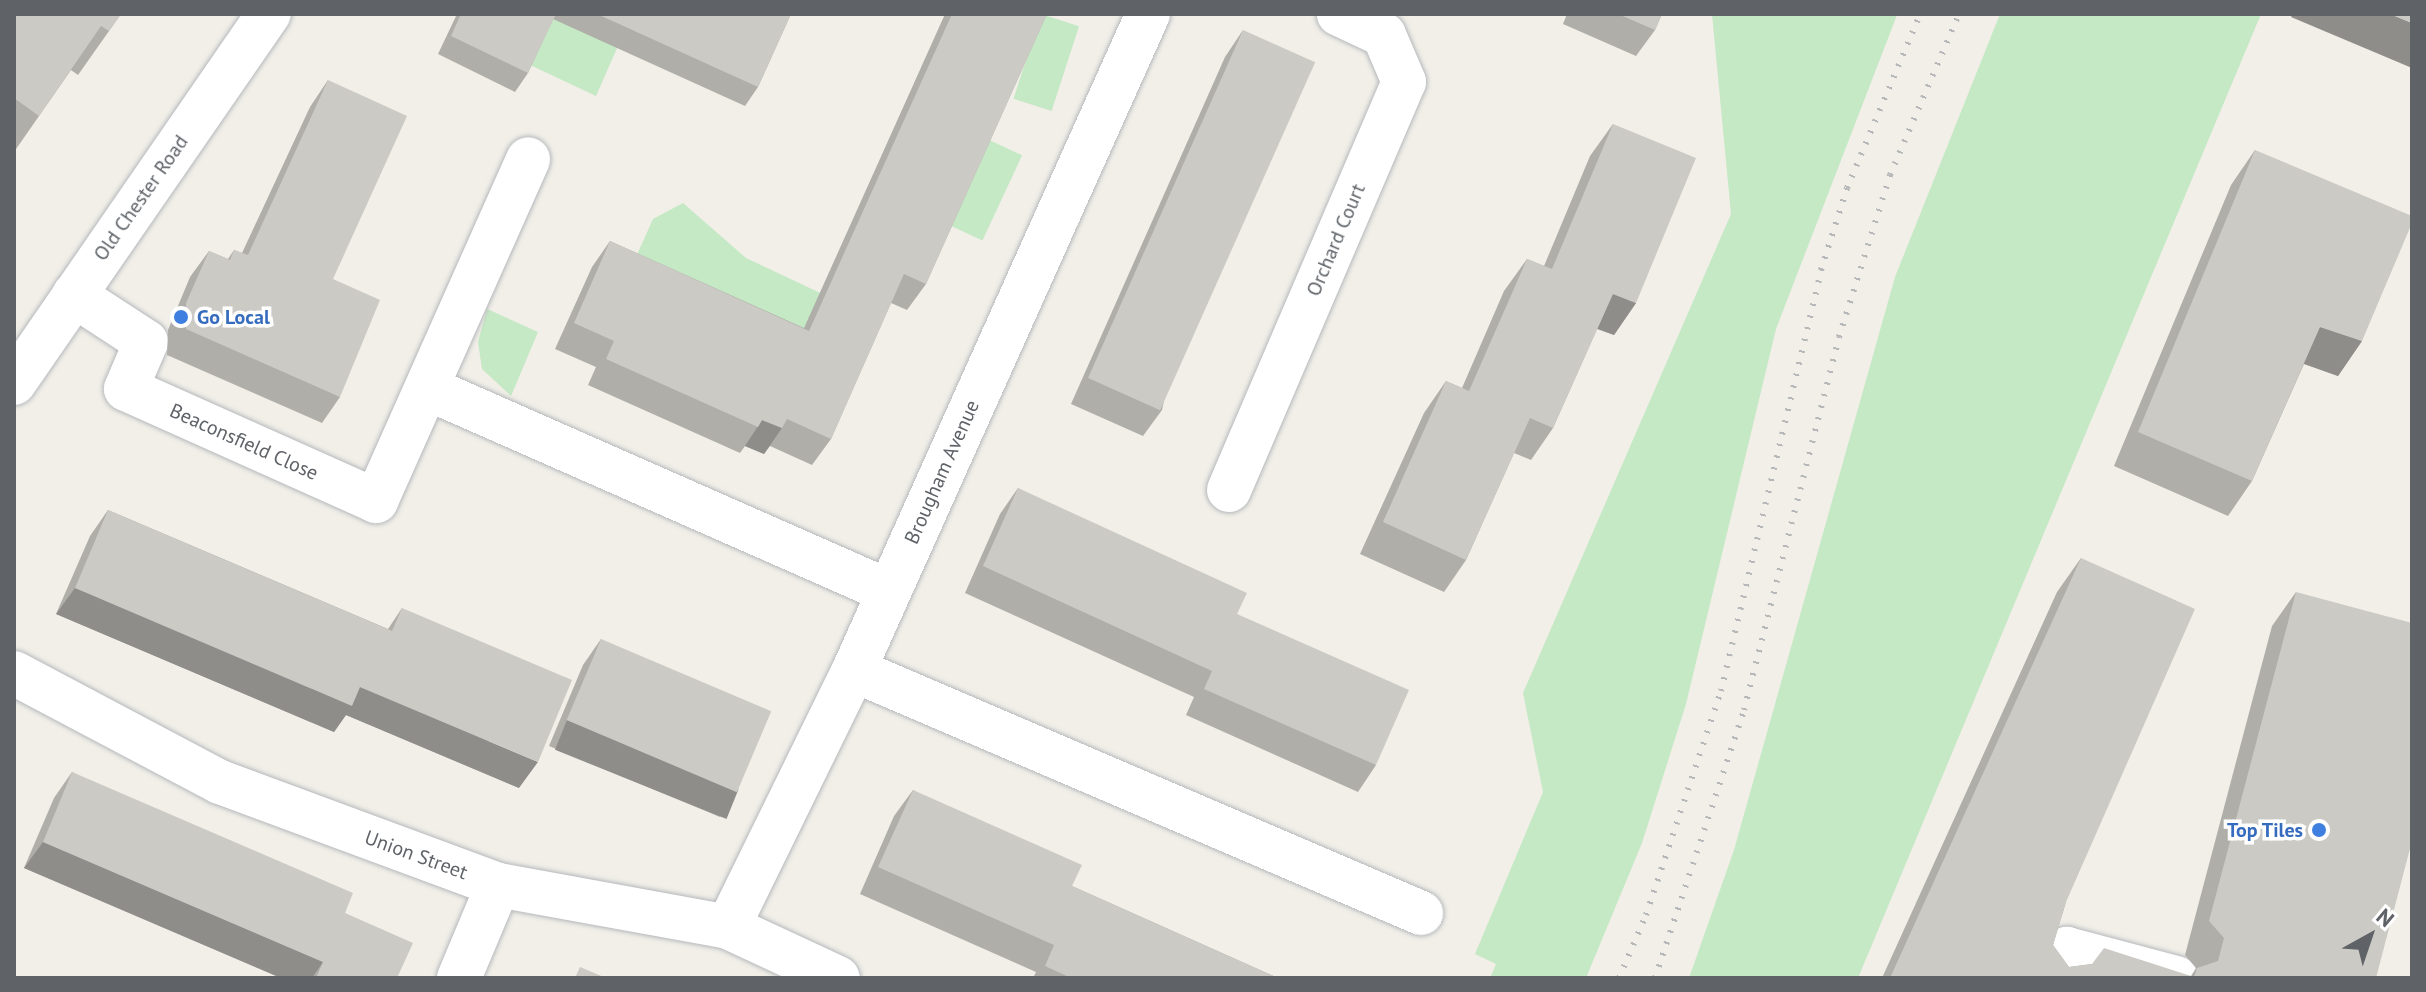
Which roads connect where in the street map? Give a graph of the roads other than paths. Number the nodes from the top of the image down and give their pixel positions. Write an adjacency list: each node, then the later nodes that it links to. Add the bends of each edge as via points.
1 (269, 14): 5 (street, Old Chester Road)
2 (1148, 14): 9 (street, Brougham Avenue)
3 (1339, 14): 8 (street, Orchard Court, via 1384,35 1404,82)
4 (528, 159): 7 (street, Beaconsfield Close)
5 (74, 295): 6 (street, Old Chester Road); 7 (street, Beaconsfield Close, via 146,342 126,389 376,501)
6 (14, 383)
7 (427, 388): 9 (street)
8 (1229, 490)
9 (888, 591): 10 (street, Brougham Avenue)
10 (854, 670): 13 (street); 14 (street, Brougham Avenue)
11 (14, 673): 12 (street, Union Street, via 220,782)
12 (498, 885): 14 (street, Union Street); 15 (street)
13 (1421, 913)
14 (728, 927): 16 (street, Union Street)
15 (459, 978)
16 (838, 978)
17 (2054, 978): 18 (street, via 2067,949)
18 (2176, 978)

